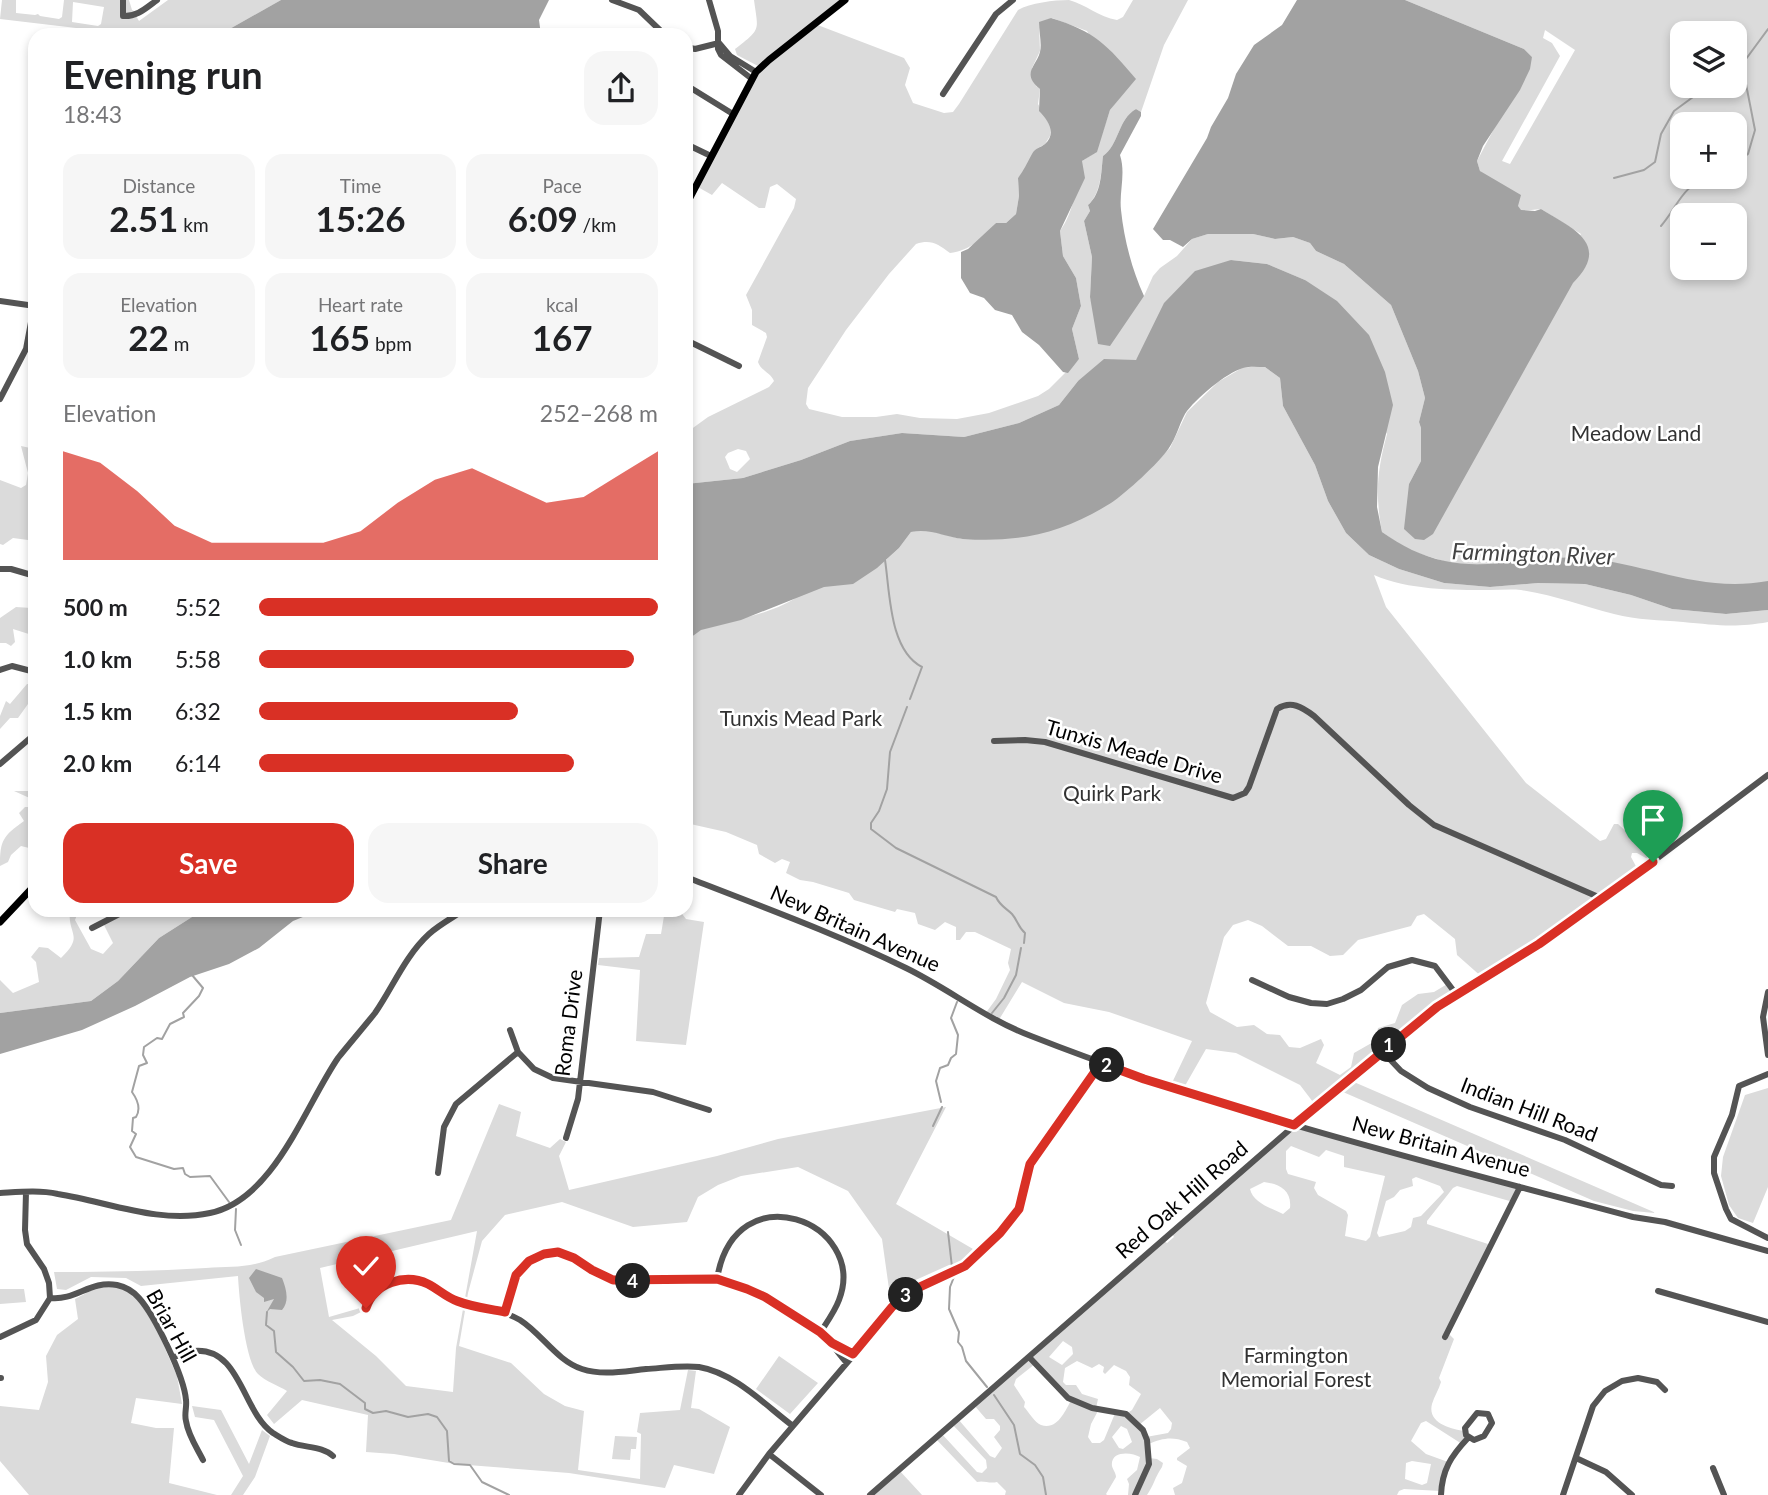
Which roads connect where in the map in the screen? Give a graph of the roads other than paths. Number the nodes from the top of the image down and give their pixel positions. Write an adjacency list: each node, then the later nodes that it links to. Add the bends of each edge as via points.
1 (123, 0): 2 (street, via 123,16 128,16)
2 (157, 0)
3 (612, 0): 7 (street, via 639,10)
4 (709, 0): 8 (street)
5 (845, 0): 10 (main road)
6 (1013, 0): 12 (street, via 996,14)
7 (658, 28)
8 (719, 43): 9 (street); 10 (street, via 721,55)
9 (693, 48)
10 (754, 75): 13 (main road)
11 (693, 89): 13 (street)
12 (943, 94)
13 (733, 114): 15 (main road)
14 (693, 147): 15 (street)
15 (711, 156): 16 (main road)
16 (693, 191)
17 (0, 301): 18 (street)
18 (28, 305)
19 (28, 338): 22 (street)
20 (693, 344): 21 (street)
21 (738, 366)
22 (0, 399)
23 (0, 569): 24 (street)
24 (28, 574)
25 (0, 670): 26 (street, via 12,666)
26 (28, 670)
27 (28, 740): 29 (street)
28 (994, 741): 33 (street, Tunxis Meade Drive, via 1045,742 1233,798 1249,787 1277,709 1298,706 1434,825)
29 (0, 764)
30 (1768, 775): 33 (street, Red Oak Hill Road)
31 (693, 880): 46 (street, New Britain Avenue, via 904,966 994,1020)
32 (28, 892): 37 (main road)
33 (1603, 899): 41 (street, Red Oak Hill Road)
34 (114, 917): 38 (street)
35 (453, 917): 55 (street, via 429,933 412,954 339,1058 289,1142 242,1199 211,1213 181,1216 56,1193)
36 (599, 917): 48 (street, Roma Drive)
37 (0, 922)
38 (92, 928)
39 (1252, 980): 41 (street, via 1289,997 1327,1004 1361,990 1388,967 1412,960 1435,966)
40 (1768, 992): 45 (street, via 1763,1017)
41 (1456, 994): 43 (street, Red Oak Hill Road)
42 (510, 1030): 44 (street)
43 (1382, 1051): 50 (street, Red Oak Hill Road); 53 (street, Indian Hill Road, via 1401,1071 1470,1108 1565,1140)
44 (518, 1052): 48 (street, via 534,1069); 52 (street, via 456,1104 444,1127)
45 (1768, 1055)
46 (1101, 1063): 50 (street, New Britain Avenue); 69 (street, via 1030,1164 1019,1209 1000,1233 965,1266 909,1292)
47 (1768, 1074): 57 (street, via 1739,1086 1714,1157 1714,1173 1731,1219)
48 (580, 1083): 49 (street, via 653,1092); 51 (street, Roma Drive)
49 (709, 1110)
50 (1294, 1125): 54 (street, New Britain Avenue); 71 (street, Red Oak Hill Road)
51 (566, 1138)
52 (438, 1173)
53 (1672, 1186)
54 (1520, 1187): 58 (street, New Britain Avenue); 67 (street)
55 (26, 1192): 56 (street); 61 (street, via 27,1244 44,1269)
56 (0, 1193)
57 (1768, 1238)
58 (1768, 1251)
59 (717, 1279): 63 (street, via 613,1280 574,1258 558,1252 544,1254 516,1275); 65 (street, via 765,1297); 65 (street, via 727,1246 747,1226 779,1216 812,1224 832,1244 842,1270 839,1300)
60 (1658, 1291): 64 (street)
61 (50, 1298): 66 (street, via 36,1320); 70 (street, Briar Hill, via 67,1299 95,1285 123,1286 141,1299)
62 (366, 1308): 63 (street, via 377,1289 405,1279 429,1284 458,1301)
63 (505, 1312): 74 (street, via 580,1369 606,1372 684,1366 717,1371)
64 (1768, 1322)
65 (820, 1332): 68 (street)
66 (0, 1337)
67 (1446, 1337)
68 (832, 1343): 69 (street); 72 (street)
69 (853, 1354): 72 (street)
70 (173, 1357): 77 (street, via 195,1351 214,1354 229,1366 270,1431); 79 (street, Briar Hill, via 186,1398 185,1420)
71 (1029, 1357): 83 (street, Red Oak Hill Road); 84 (street, via 1068,1398 1126,1414 1143,1430 1149,1464)
72 (846, 1362): 74 (street)
73 (1665, 1390): 78 (street, via 1657,1382 1638,1378 1605,1391 1593,1406)
74 (793, 1426): 76 (street)
75 (1468, 1438): 75 (street, via 1478,1440 1487,1433 1492,1423 1488,1414 1477,1413 1468,1421); 85 (street, via 1445,1469)
76 (769, 1454): 81 (street); 82 (street)
77 (332, 1456)
78 (1576, 1458): 86 (street); 87 (street, via 1606,1472)
79 (203, 1460)
80 (1713, 1468): 88 (street)
81 (739, 1495)
82 (821, 1495)
83 (870, 1495)
84 (1135, 1495)
85 (1441, 1495)
86 (1563, 1495)
87 (1632, 1495)
88 (1724, 1495)

